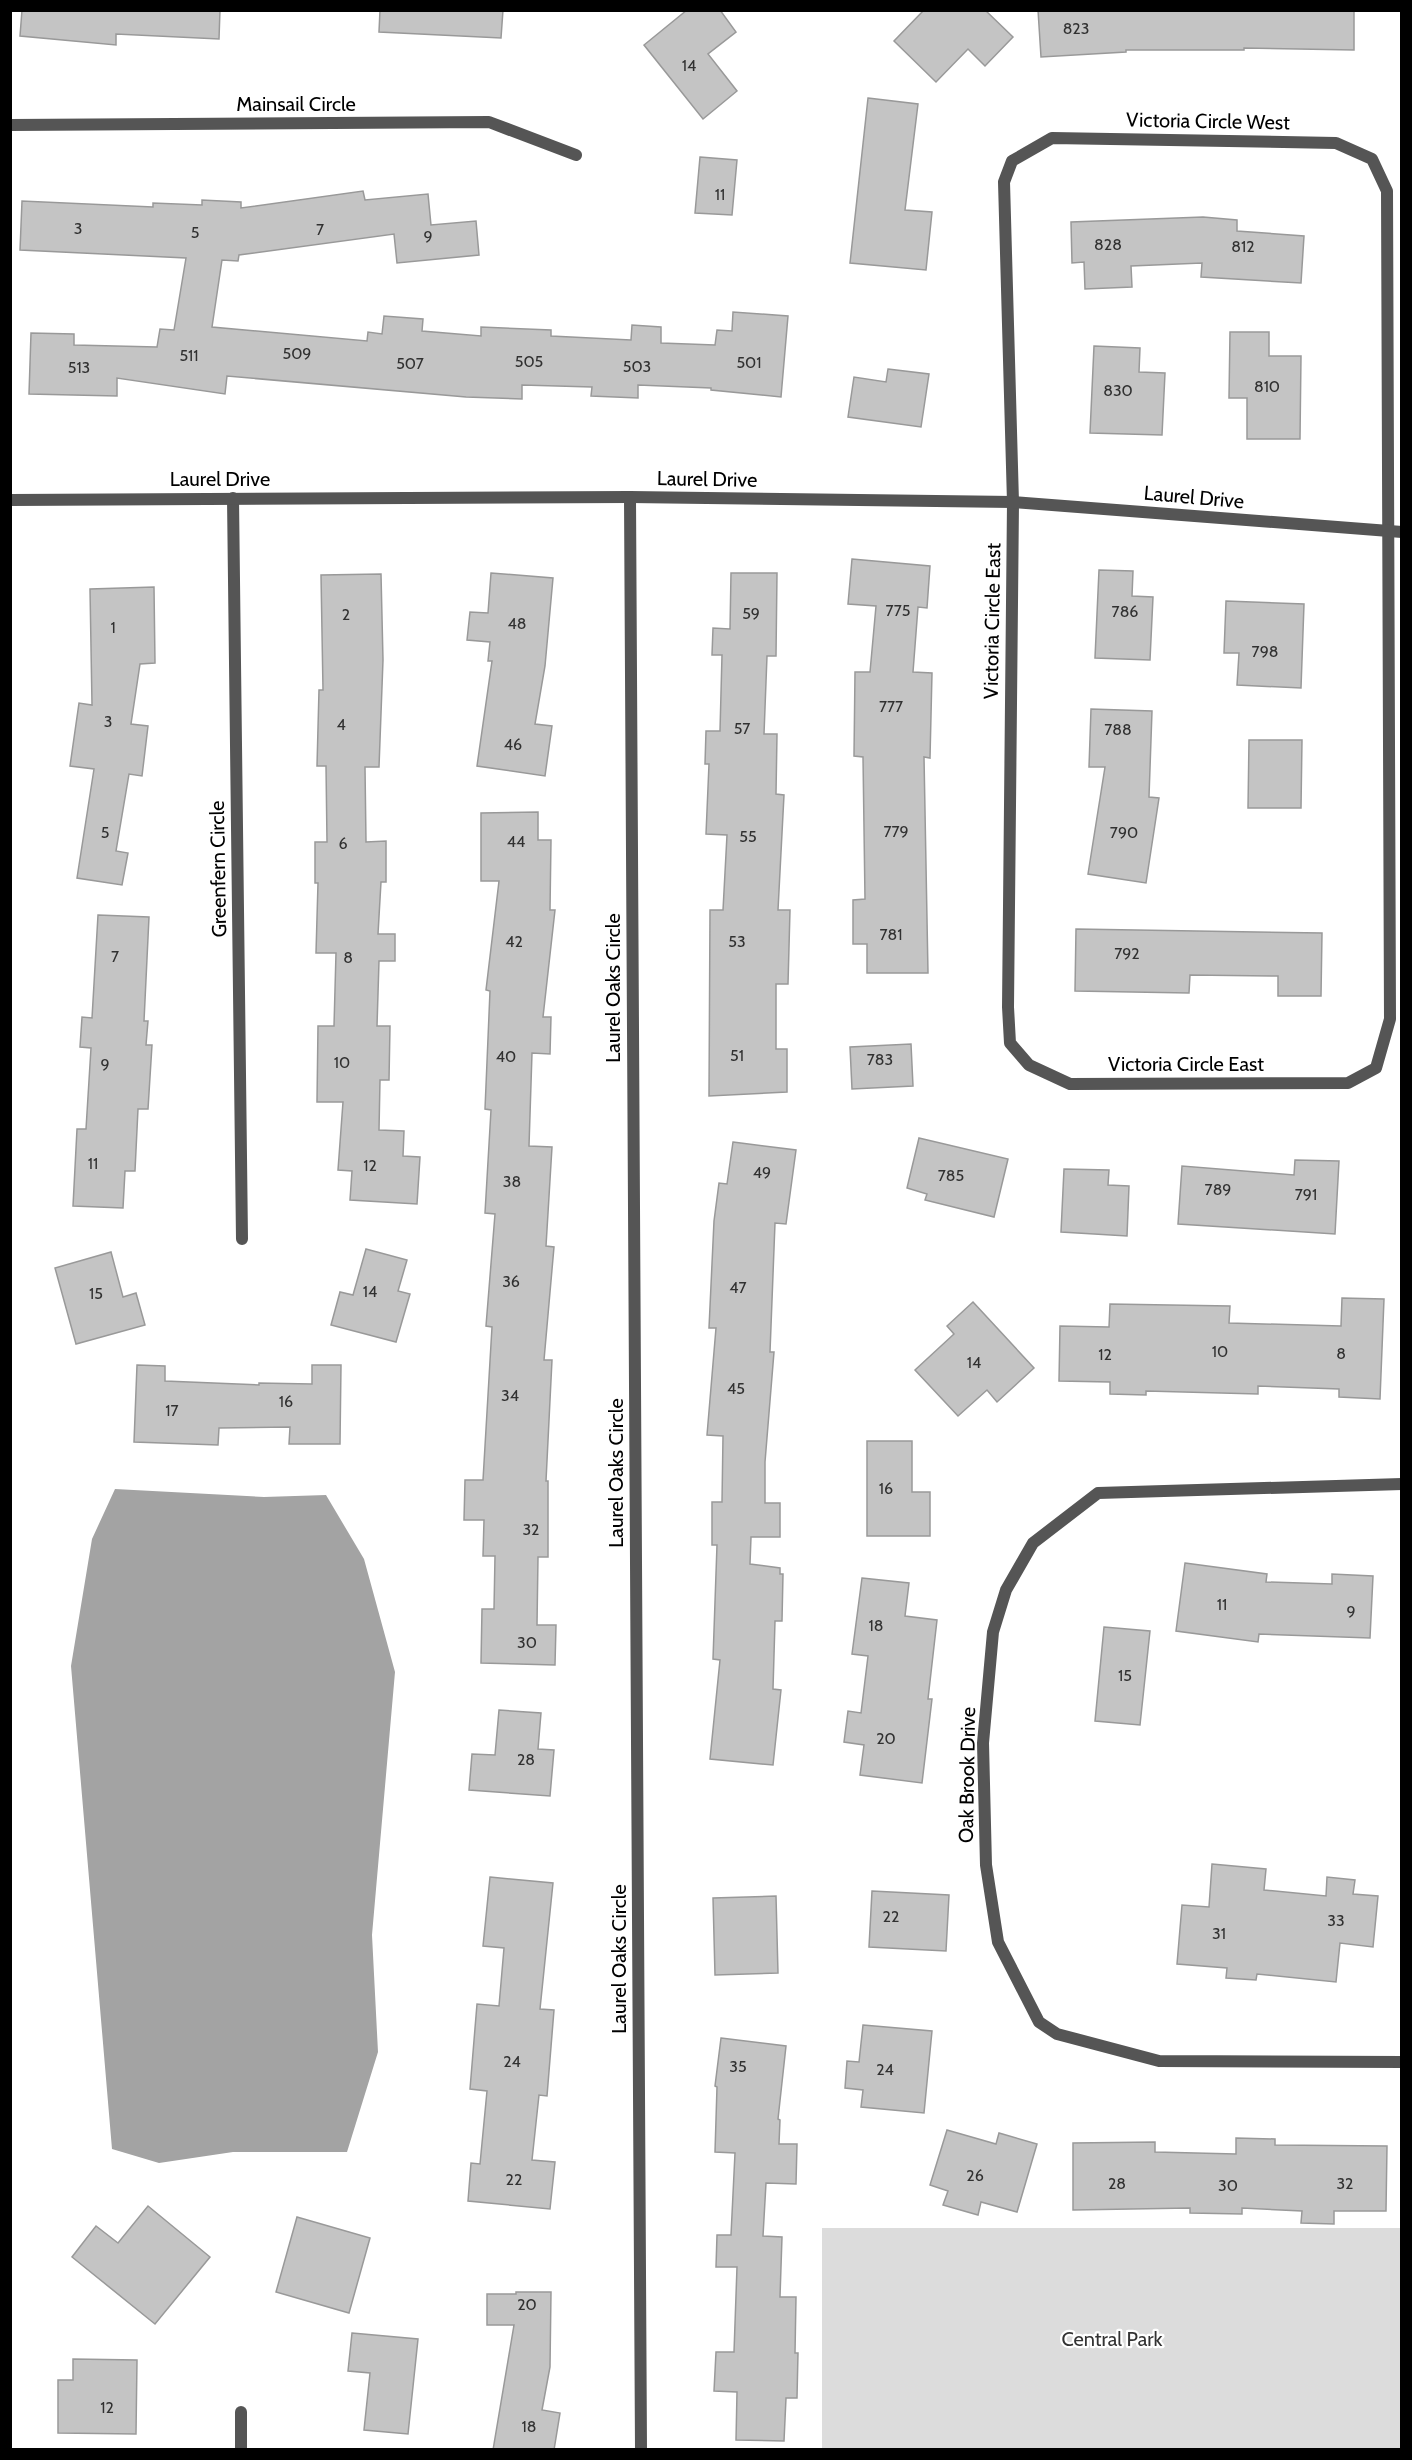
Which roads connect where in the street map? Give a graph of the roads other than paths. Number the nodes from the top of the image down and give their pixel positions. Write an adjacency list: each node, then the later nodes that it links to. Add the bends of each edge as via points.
1 (10, 125): 2 (street, Mainsail Circle, via 489,122)
2 (576, 155)
3 (630, 497): 4 (street, Laurel Drive); 6 (street, Laurel Drive); 13 (street, Laurel Oaks Circle)
4 (233, 498): 5 (street, Laurel Drive); 8 (street, Greenfern Circle)
5 (10, 500)
6 (1013, 502): 7 (street, Laurel Drive); 7 (street, Victoria Circle West, via 1005,182 1012,161 1052,138 1336,143 1372,159 1387,190); 7 (street, Victoria Circle East, via 1008,995 1011,1043 1029,1065 1070,1084 1348,1083 1376,1068 1390,1019)
7 (1395, 532)
8 (242, 1239)
9 (1401, 1484): 10 (street, Oak Brook Drive, via 1098,1493 1033,1543 1006,1590 993,1632 983,1743 986,1865 998,1942 1039,2022 1057,2034 1159,2061)
10 (1401, 2062)
11 (241, 2412): 12 (street)
12 (241, 2450)
13 (641, 2450)

